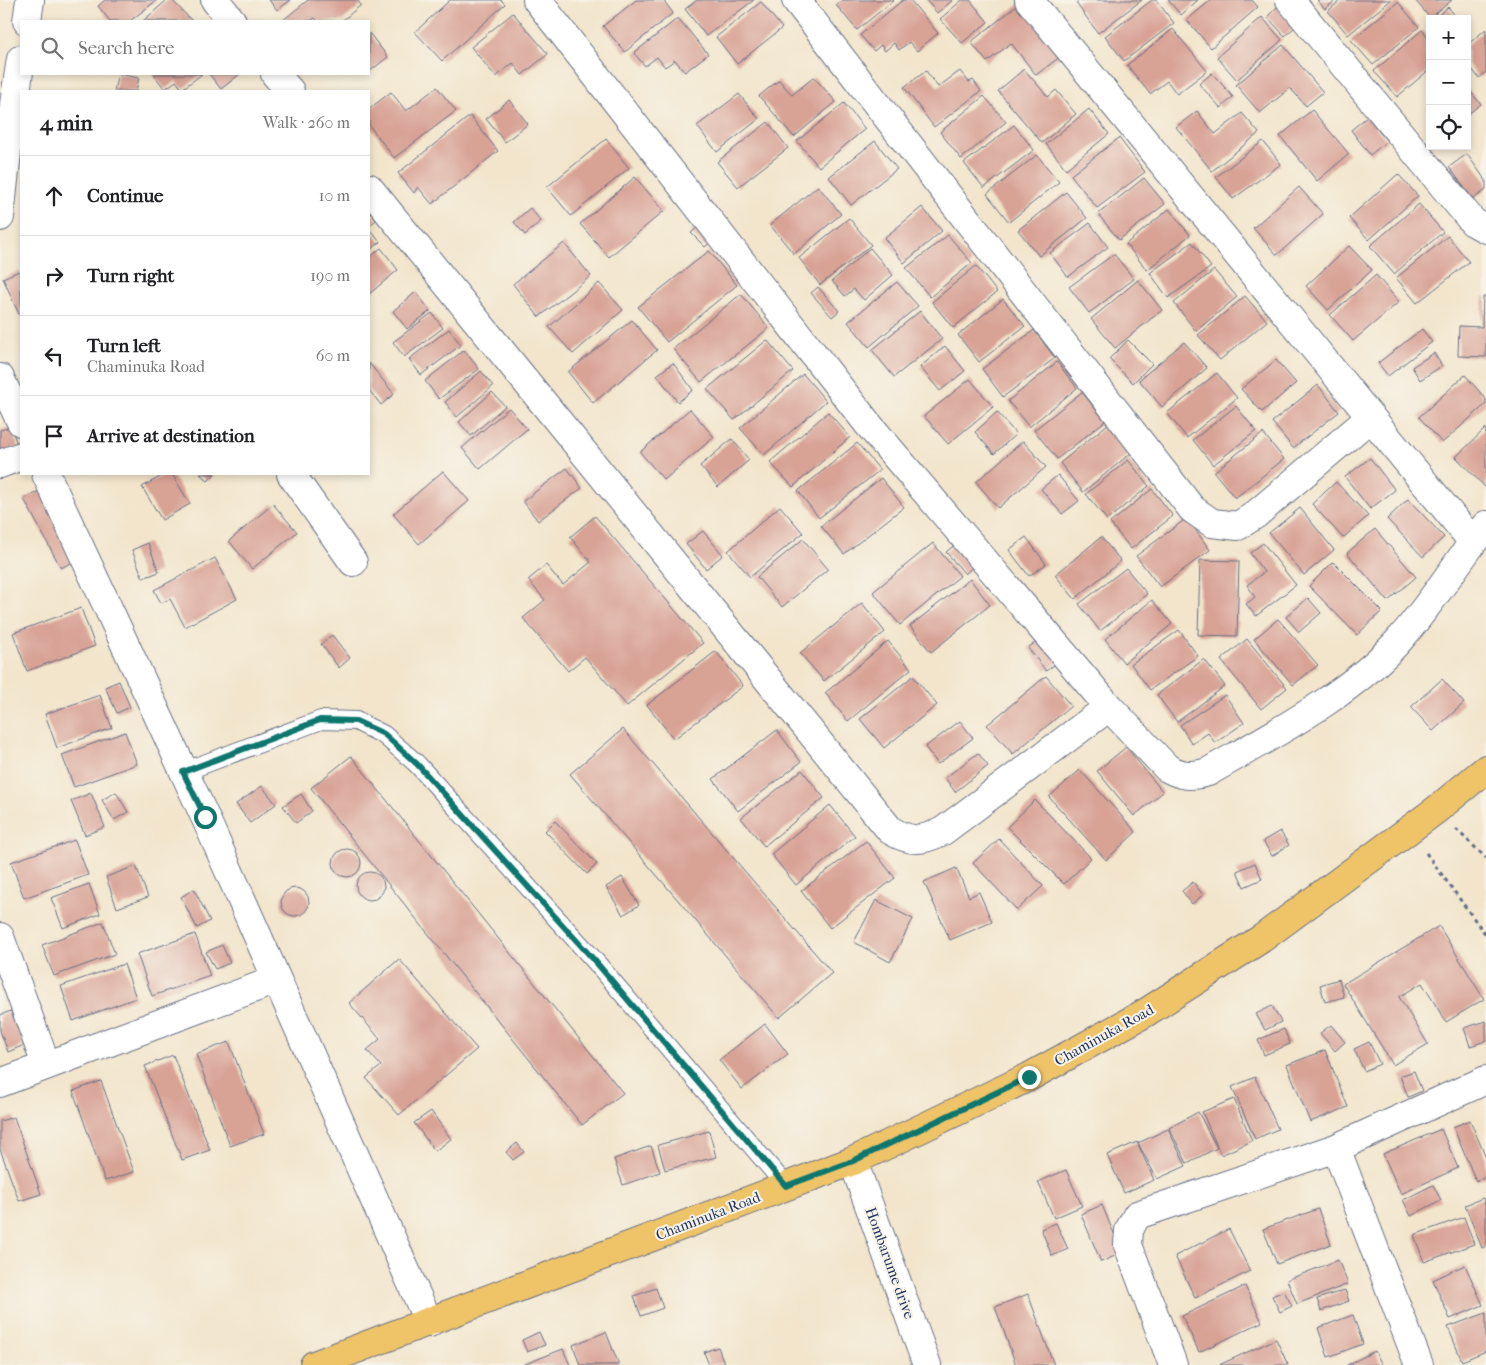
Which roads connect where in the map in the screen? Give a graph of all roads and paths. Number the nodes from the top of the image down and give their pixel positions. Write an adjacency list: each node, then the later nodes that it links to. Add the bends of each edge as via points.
1 (30, 0): 7 (street)
2 (215, 0): 8 (street)
3 (537, 0): 25 (street, via 868,424)
4 (796, 0): 17 (street, via 1192,509 1212,524 1238,526 1255,515)
5 (1028, 0): 17 (street)
6 (1290, 0): 15 (street, via 1473,222)
7 (27, 20)
8 (231, 20)
9 (20, 64): 12 (street)
10 (277, 75): 11 (street)
11 (289, 90)
12 (4, 144): 14 (street)
13 (370, 189): 25 (street, via 890,830 904,839 926,839 943,832)
14 (8, 208)
15 (1486, 229)
16 (0, 378): 18 (street)
17 (1371, 416): 23 (street)
18 (20, 420)
19 (20, 456): 20 (street)
20 (0, 464)
21 (46, 475): 27 (street)
22 (292, 475): 24 (street)
23 (1479, 534): 25 (street, via 1401,638 1364,673 1300,718 1208,772 1193,777 1166,768)
24 (353, 562)
25 (1109, 708)
26 (1486, 770): 28 (main road, Chaminuka Road)
27 (183, 772): 33 (street); 39 (lane, via 320,720 356,721 384,734 417,764 595,961)
28 (1436, 810): 29 (main road, Chaminuka Road); 30 (path)
29 (1408, 829): 31 (path); 38 (main road, Chaminuka Road, via 1261,939 1145,1013 1029,1077)
30 (1486, 858)
31 (1486, 935)
32 (0, 938): 34 (street)
33 (276, 980): 34 (street); 40 (street)
34 (46, 1065): 36 (street)
35 (1486, 1080): 37 (street)
36 (0, 1083)
37 (1336, 1148): 43 (street, via 1137,1215 1129,1230 1128,1245); 44 (street)
38 (853, 1161): 39 (main road, Chaminuka Road); 42 (street, Hombarume drive)
39 (786, 1186): 40 (main road, Chaminuka Road)
40 (429, 1323): 41 (main road, Chaminuka Road)
41 (314, 1365)
42 (927, 1365)
43 (1173, 1365)
44 (1419, 1365)

